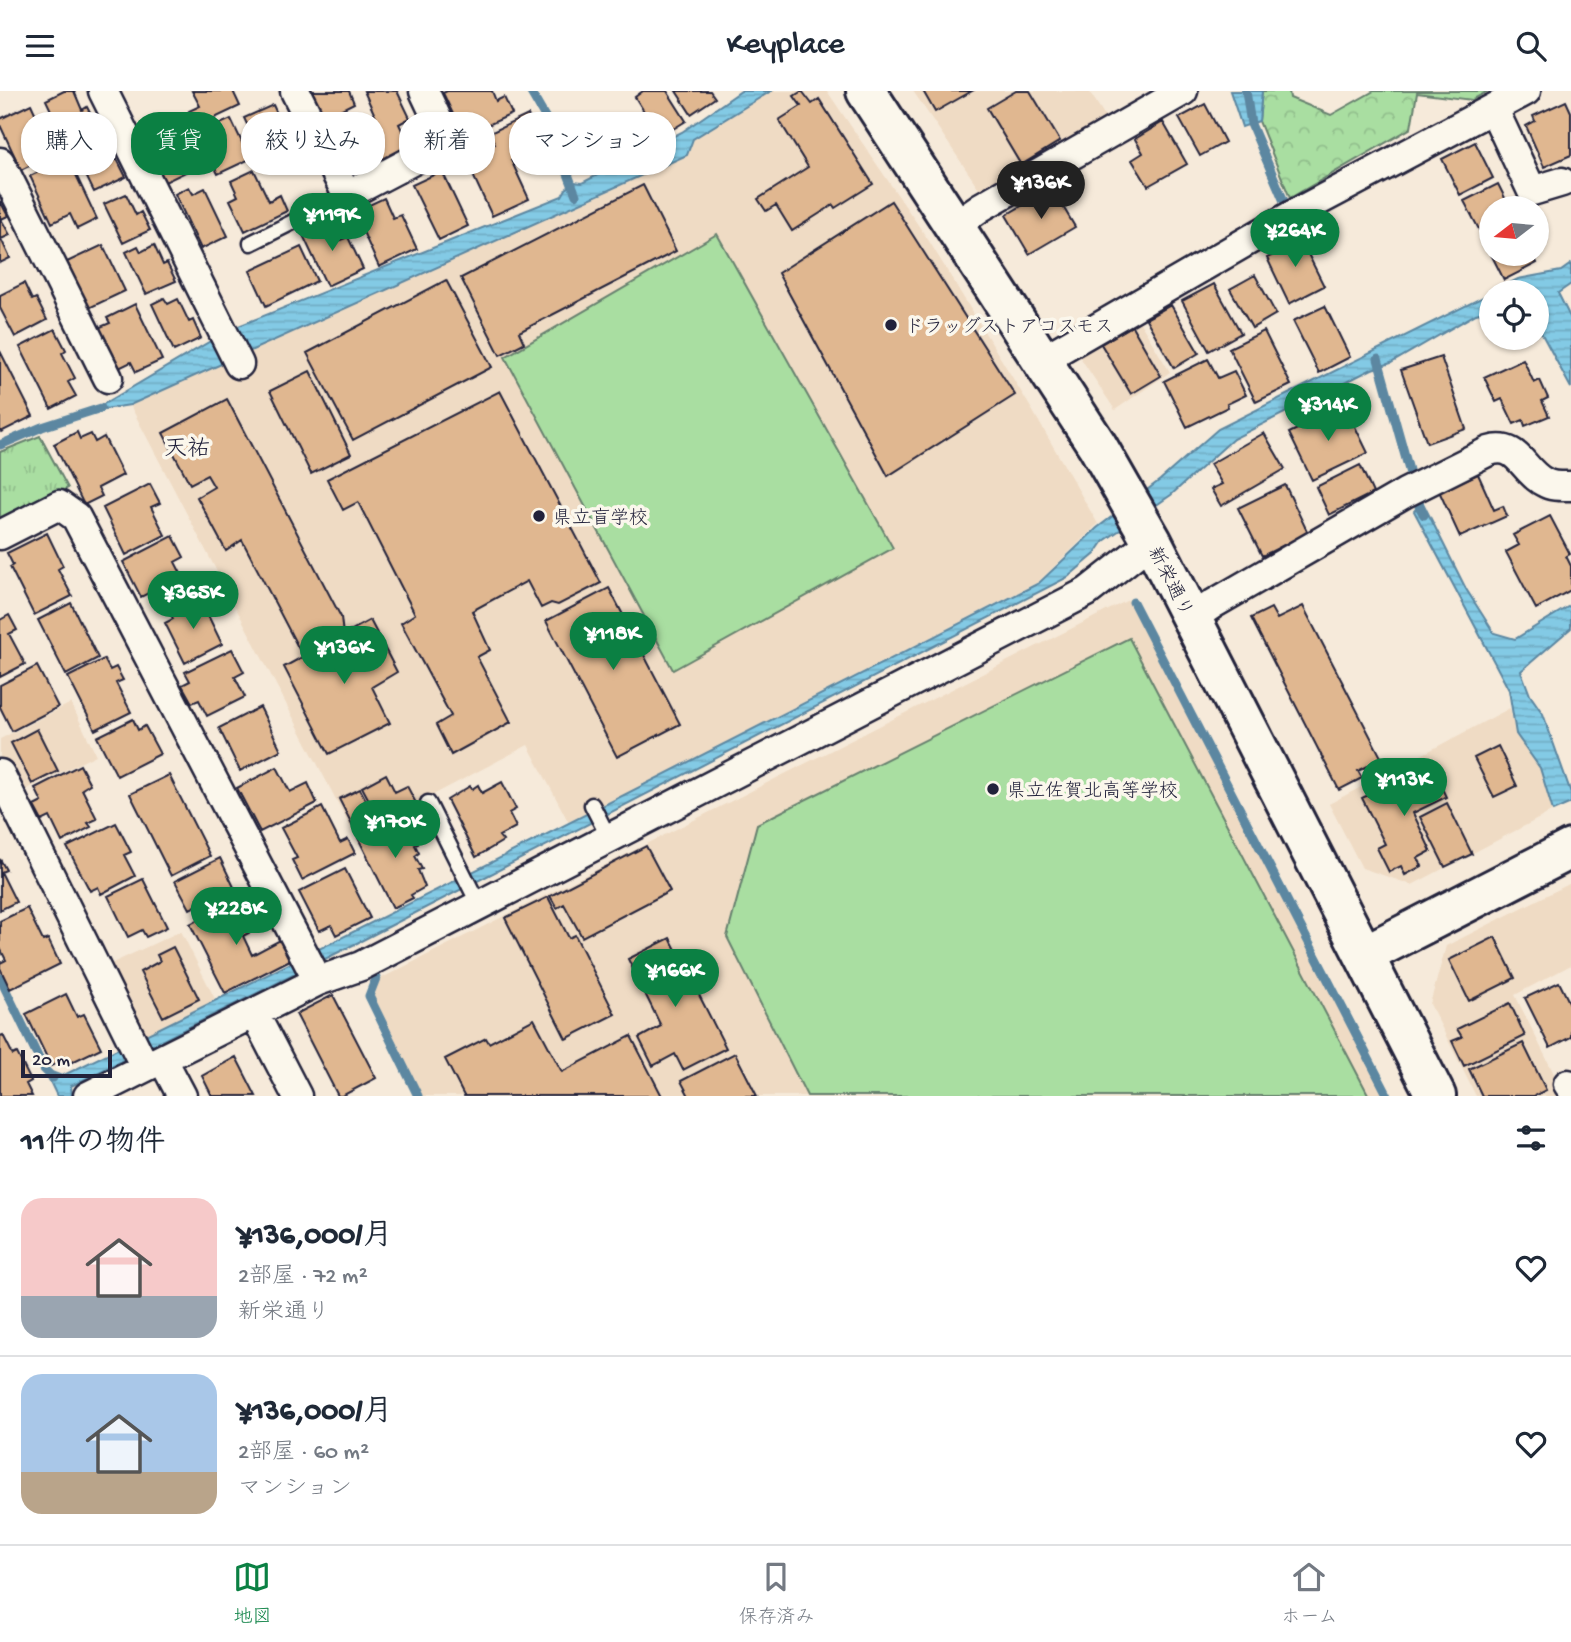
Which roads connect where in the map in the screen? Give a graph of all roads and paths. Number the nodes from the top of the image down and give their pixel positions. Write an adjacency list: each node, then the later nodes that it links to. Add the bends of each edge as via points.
1 (103, 91): 14 (street)
2 (295, 91): 10 (street)
3 (424, 91): 10 (street, via 448,142)
4 (866, 91): 11 (street, 新栄通り)
5 (1182, 91): 11 (street)
6 (1526, 91): 7 (street)
7 (1494, 110): 9 (street, via 1532,191); 13 (street, via 1294,214)
8 (0, 162): 15 (street)
9 (1562, 182)
10 (346, 195): 12 (lane)
11 (954, 226): 13 (street, 新栄通り)
12 (251, 243)
13 (1042, 360): 18 (street, 新栄通り)
14 (239, 364)
15 (108, 378)
16 (1571, 485): 19 (street, via 1542,482 1513,452 1499,448 1414,488)
17 (0, 535): 27 (street, via 59,505 76,517)
18 (1152, 541): 19 (street, 新栄通り); 23 (street, via 1087,592)
19 (1191, 619): 26 (street, 新栄通り)
20 (0, 774): 29 (street, via 129,1034)
21 (428, 803): 25 (lane)
22 (592, 805): 23 (lane)
23 (605, 831): 25 (street)
24 (1571, 849): 26 (street)
25 (475, 898): 27 (street, via 361,966)
26 (1364, 955): 33 (street, 新栄通り)
27 (311, 967): 28 (street)
28 (254, 1013): 29 (street); 32 (street)
29 (150, 1062): 30 (street); 31 (street)
30 (88, 1096)
31 (183, 1096)
32 (297, 1096)
33 (1436, 1096)

